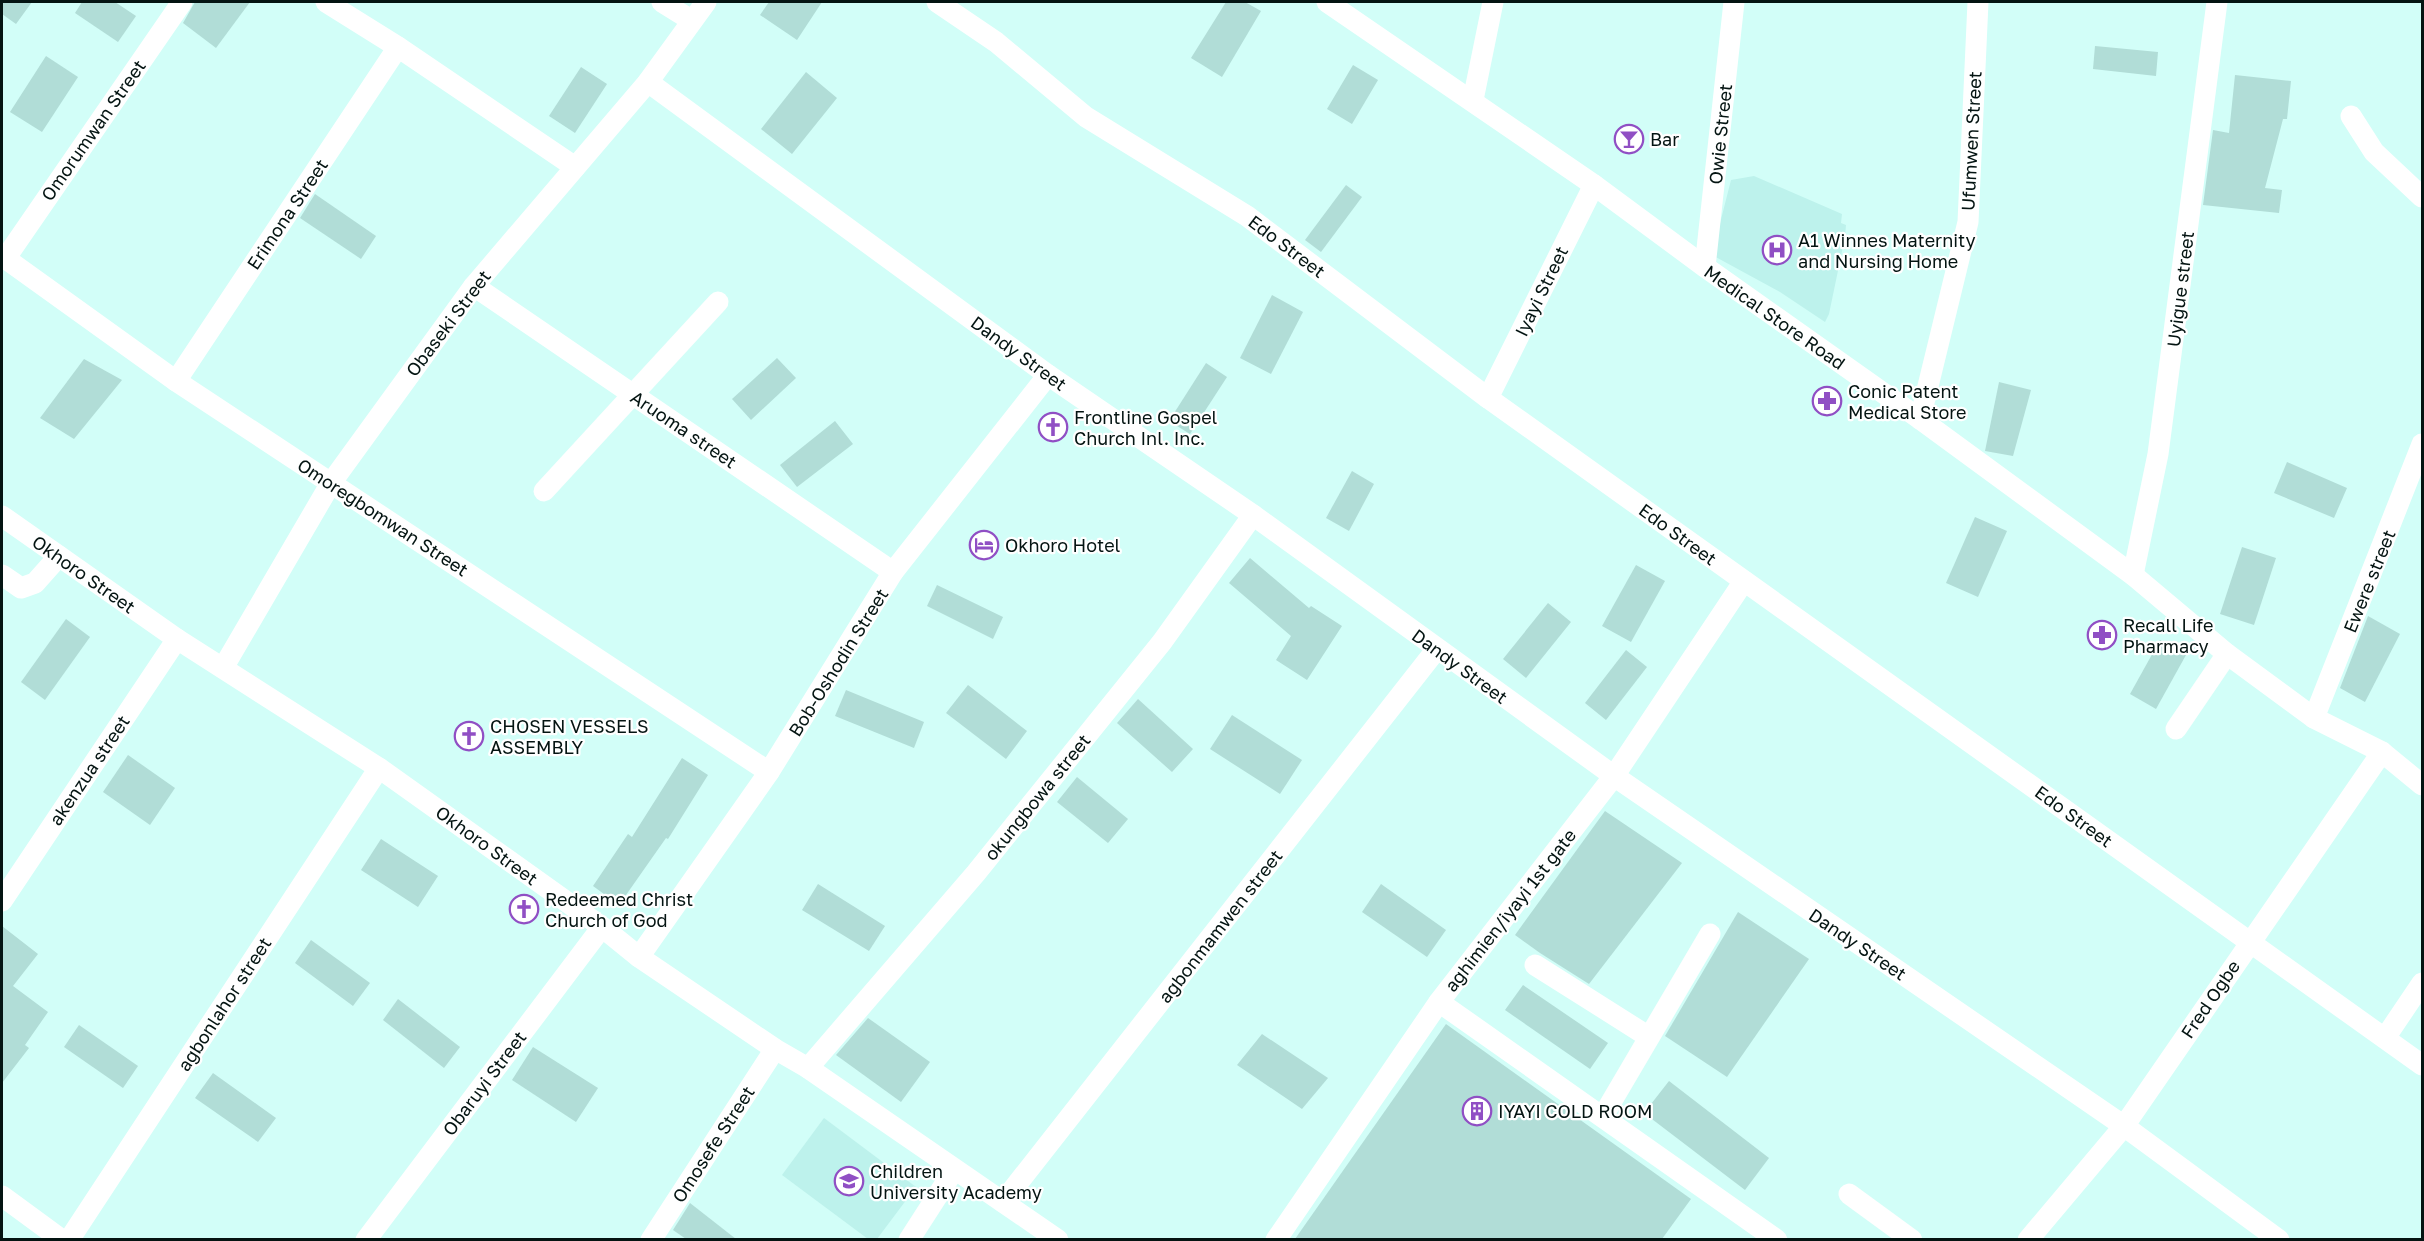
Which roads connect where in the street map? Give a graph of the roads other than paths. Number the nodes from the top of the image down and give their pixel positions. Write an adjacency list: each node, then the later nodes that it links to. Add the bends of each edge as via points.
1 (182, 2): 19 (street, Omorumwan Street)
2 (326, 2): 12 (street)
3 (662, 2): 11 (street)
4 (706, 2): 11 (street, Obaseki Street)
5 (937, 2): 26 (street, Edo Street, via 996,42 1086,117 1247,216)
6 (1327, 2): 14 (street, Medical Store Road)
7 (1493, 2): 14 (street)
8 (1734, 2): 20 (street, Owie Street)
9 (1978, 2): 27 (street, Ufumwen Street, via 1968,222)
10 (2217, 2): 37 (street, Uyigue street, via 2158,454)
11 (691, 20): 13 (street, Obaseki Street)
12 (398, 47): 16 (street); 24 (street, Erimona Street)
13 (648, 82): 16 (street, Obaseki Street); 23 (street, Dandy Street)
14 (1473, 100): 17 (street, Medical Store Road)
15 (2351, 116): 18 (street, via 2374,152)
16 (575, 167): 21 (street, Obaseki Street)
17 (1594, 184): 20 (street, Medical Store Road); 26 (street, Iyayi Street)
18 (2422, 197)
19 (3, 257): 24 (street, Omoregbomwan Street)
20 (1705, 267): 27 (street, Medical Store Road)
21 (474, 286): 25 (street, Aruoma street); 29 (street, Obaseki Street)
22 (718, 302): 25 (street)
23 (1048, 375): 32 (street, Dandy Street); 35 (street, Bob-Oshodin Street)
24 (176, 381): 29 (street, Omoregbomwan Street)
25 (632, 394): 30 (street); 35 (street, Aruoma street)
26 (1488, 398): 38 (street, Edo Street)
27 (1920, 419): 37 (street, Medical Store Road)
28 (2422, 444): 31 (street, Ewere street)
29 (331, 483): 42 (street, Obaseki Street); 47 (street, Omoregbomwan Street)
30 (544, 491)
31 (2414, 498): 43 (street, Ewere street)
32 (1253, 515): 40 (street, Dandy Street); 62 (street, okungbowa street, via 1162,642 984,864)
33 (5, 525): 34 (street, Okhoro Street)
34 (59, 556): 36 (street, via 35,583 21,588); 39 (street, Okhoro Street)
35 (893, 572): 47 (street, Bob-Oshodin Street)
36 (2, 575)
37 (2133, 575): 41 (street, Medical Store Road)
38 (1744, 581): 48 (street, aghimien/iyayi 1st gate); 53 (street, Edo Street)
39 (177, 639): 42 (street, Okhoro Street); 50 (street, akenzua street)
40 (1436, 650): 48 (street, Dandy Street); 68 (street, agbonmamwen street)
41 (2227, 654): 43 (street, Medical Store Road); 44 (street)
42 (223, 668): 46 (street, Okhoro Street)
43 (2314, 718): 45 (street, Medical Store Road)
44 (2176, 729)
45 (2382, 752): 49 (street, Medical Store Road); 53 (street, Fred Ogbe)
46 (379, 768): 51 (street, Okhoro Street); 70 (street, agbonlahor street)
47 (769, 772): 54 (street, Bob-Oshodin Street)
48 (1614, 776): 57 (street, aghimien/iyayi 1st gate); 64 (street, Dandy Street)
49 (2422, 785)
50 (2, 901)
51 (602, 927): 54 (street, Okhoro Street); 71 (street, Obaruyi Street)
52 (1710, 934): 58 (street)
53 (2250, 942): 59 (street, Edo Street); 64 (street, Fred Ogbe)
54 (639, 957): 60 (street, Okhoro Street)
55 (1535, 965): 58 (street)
56 (2422, 983): 59 (street)
57 (1439, 1002): 63 (street); 75 (street, aghimien/iyayi 1st gate)
58 (1649, 1037): 63 (street)
59 (2385, 1038): 61 (street, Edo Street)
60 (775, 1049): 62 (street, Okhoro Street); 72 (street, Omosefe Street)
61 (2422, 1065)
62 (808, 1068): 65 (street, Okhoro Street)
63 (1602, 1116): 76 (street)
64 (2124, 1126): 78 (street, Fred Ogbe); 79 (street, Dandy Street)
65 (954, 1170): 68 (street, Okhoro Street); 73 (street)
66 (1849, 1194): 77 (street)
67 (3, 1200): 69 (street)
68 (1003, 1202): 74 (street, Okhoro Street)
69 (62, 1239)
70 (69, 1239)
71 (366, 1239)
72 (651, 1239)
73 (909, 1239)
74 (1058, 1239)
75 (1276, 1239)
76 (1776, 1239)
77 (1912, 1239)
78 (2028, 1239)
79 (2279, 1239)

